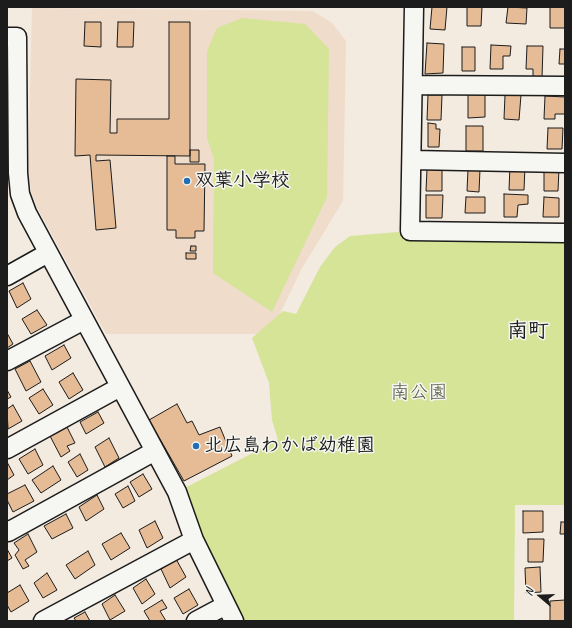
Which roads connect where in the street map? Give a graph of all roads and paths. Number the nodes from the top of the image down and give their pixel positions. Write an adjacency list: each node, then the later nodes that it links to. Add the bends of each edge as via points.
1 (414, 7): 3 (street)
2 (7, 37): 5 (street, via 17,37)
3 (413, 85): 4 (street); 6 (street)
4 (565, 86)
5 (12, 115): 8 (street, via 18,173)
6 (412, 160): 7 (street); 9 (street, via 410,231)
7 (565, 163)
8 (14, 196): 10 (street, via 27,213)
9 (565, 233)
10 (48, 253): 11 (street); 12 (street)
11 (7, 276)
12 (84, 320): 13 (street); 14 (street)
13 (7, 361)
14 (120, 387): 15 (street); 16 (street)
15 (7, 449)
16 (154, 451): 17 (street, via 8,532); 18 (street, via 177,492)
17 (7, 530)
18 (194, 540): 19 (street); 20 (street)
19 (226, 605): 21 (street); 22 (street)
20 (50, 619)
21 (196, 621)
22 (234, 621)

